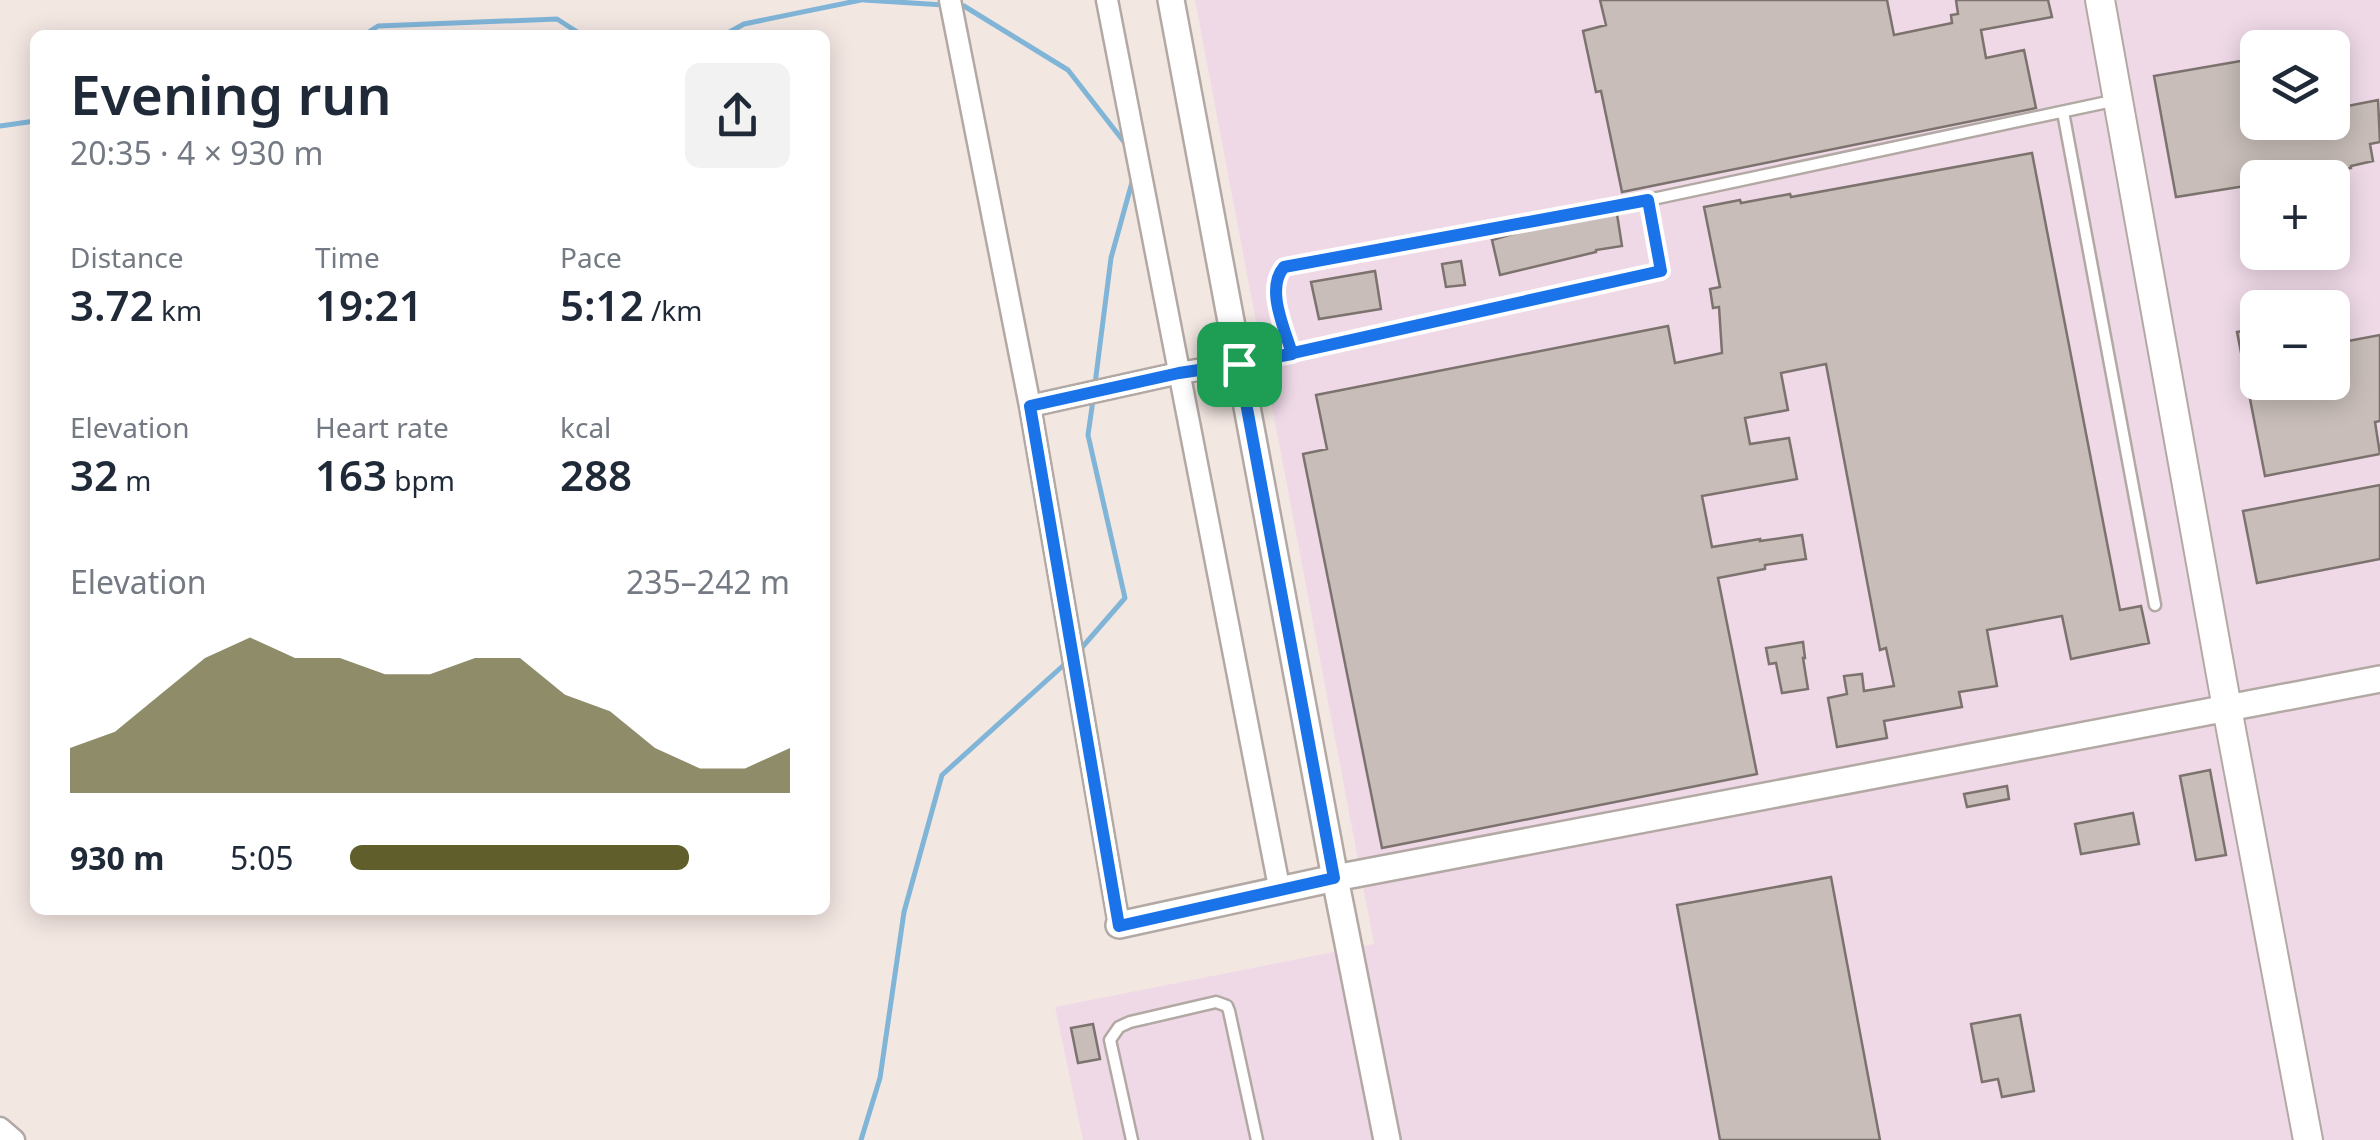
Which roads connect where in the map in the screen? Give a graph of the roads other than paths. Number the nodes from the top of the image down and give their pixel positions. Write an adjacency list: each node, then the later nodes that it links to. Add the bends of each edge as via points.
1 (950, 0): 11 (street)
2 (1107, 0): 10 (street)
3 (1171, 0): 9 (street)
4 (2100, 0): 5 (main road)
5 (2118, 100): 6 (lane); 14 (main road)
6 (2063, 112): 7 (lane); 12 (lane)
7 (1648, 200): 8 (lane, via 1661,271); 8 (lane, via 1284,267 1276,297)
8 (1292, 354): 9 (lane)
9 (1239, 364): 10 (street); 15 (street)
10 (1179, 373): 11 (street); 16 (street)
11 (1030, 406): 17 (street)
12 (2155, 605)
13 (2380, 679): 14 (street)
14 (2228, 708): 15 (street); 23 (main road)
15 (1334, 878): 16 (street); 22 (street)
16 (1280, 892): 17 (street)
17 (1119, 926)
18 (0, 1128): 19 (street)
19 (14, 1140)
20 (1132, 1140): 21 (lane, via 1110,1040 1114,1032 1130,1022 1216,1002 1229,1011)
21 (1257, 1140)
22 (1386, 1140)
23 (2308, 1140)

